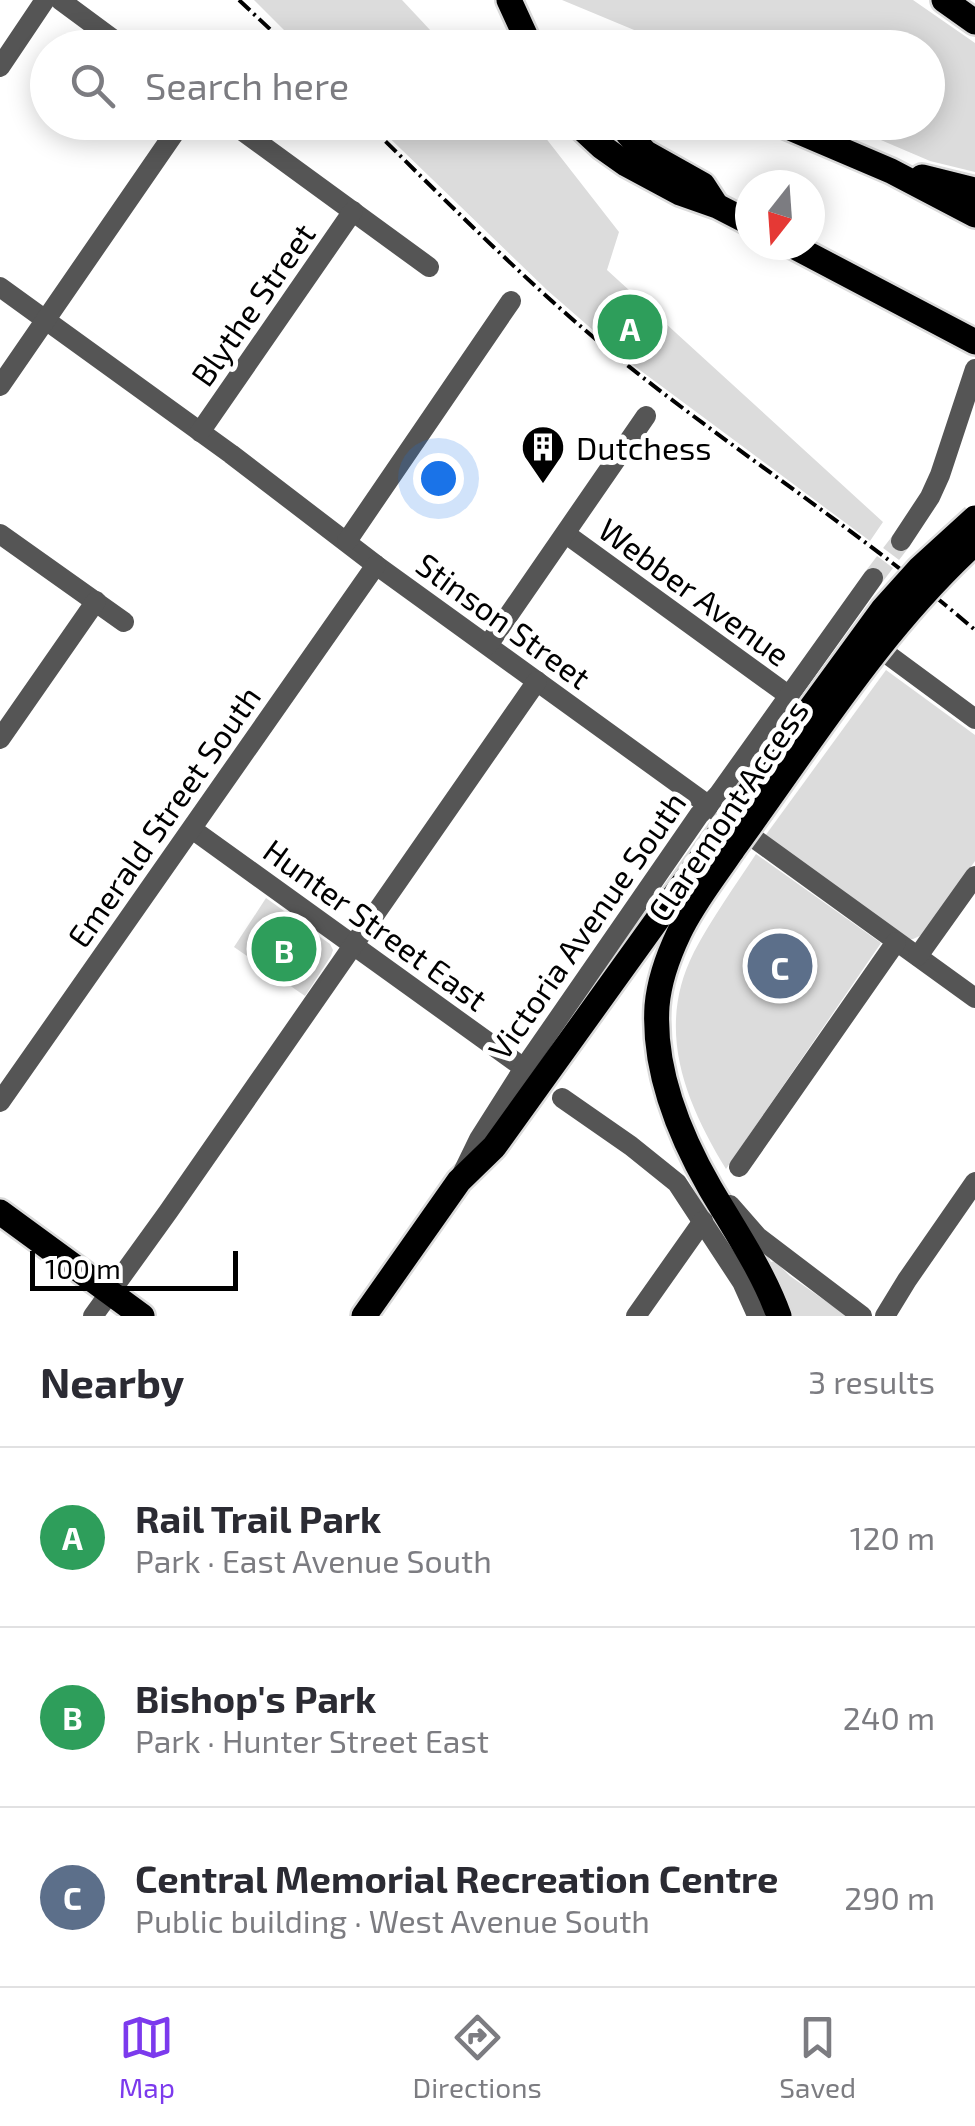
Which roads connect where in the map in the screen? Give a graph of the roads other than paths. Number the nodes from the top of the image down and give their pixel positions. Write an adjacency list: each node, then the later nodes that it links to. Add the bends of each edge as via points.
1 (45, 0): 8 (street)
2 (60, 0): 6 (street)
3 (509, 0): 7 (main road)
4 (944, 0): 5 (main road)
5 (975, 22)
6 (101, 30)
7 (523, 30)
8 (0, 68)
9 (170, 140): 24 (street)
10 (255, 140): 17 (street)
11 (596, 140): 16 (main road, via 680,194)
12 (633, 140): 16 (main road, via 703,185)
13 (818, 140): 14 (main road)
14 (891, 171): 15 (main road); 18 (main road)
15 (975, 190)
16 (717, 206): 19 (main road)
17 (353, 210): 21 (street); 29 (street, Blythe Street)
18 (975, 215)
19 (735, 216)
20 (819, 260): 25 (main road)
21 (429, 267)
22 (0, 287): 24 (street, Stinson Street)
23 (511, 301): 34 (street)
24 (46, 320): 27 (street); 29 (street, Stinson Street)
25 (975, 342)
26 (975, 369): 33 (street, via 940,476)
27 (0, 386)
28 (646, 416): 32 (street)
29 (200, 432): 34 (street, Stinson Street)
30 (975, 518): 48 (main road, Claremont Access, bridge, via 883,609)
31 (0, 534): 38 (street)
32 (566, 534): 41 (street); 43 (street, Webber Avenue)
33 (901, 540)
34 (347, 541): 36 (street, Stinson Street)
35 (975, 543): 48 (main road, Claremont Access, bridge, via 880,645)
36 (376, 565): 41 (street, Stinson Street); 47 (street, Emerald Street South)
37 (872, 578): 40 (street, Victoria Avenue South)
38 (96, 601): 39 (street); 45 (street)
39 (124, 622)
40 (842, 622): 43 (street, Victoria Avenue South); 44 (street)
41 (488, 645): 42 (street, Stinson Street)
42 (537, 681): 46 (street, Stinson Street); 51 (street)
43 (788, 696): 46 (street, Victoria Avenue South)
44 (975, 719)
45 (0, 739)
46 (706, 806): 50 (street, Stinson Street); 54 (street, Victoria Avenue South)
47 (192, 829): 51 (street, Hunter Street East); 56 (street, Emerald Street South)
48 (722, 847): 58 (main road, Claremont Access, via 680,931 657,1002 664,1078); 59 (main road, Claremont Access, via 494,1147)
49 (975, 876): 52 (street)
50 (896, 942): 52 (street, Stinson Street); 57 (street)
51 (353, 945): 54 (street, Hunter Street East); 63 (street)
52 (918, 956): 53 (street, Stinson Street)
53 (975, 998)
54 (524, 1068): 59 (street, Victoria Avenue South)
55 (562, 1098): 62 (street, via 677,1183)
56 (0, 1102)
57 (739, 1167)
58 (701, 1168): 64 (main road, Claremont Access, via 764,1281); 69 (street, via 758,1236)
59 (459, 1180): 67 (main road, Victoria Avenue South)
60 (975, 1182): 70 (street)
61 (0, 1212): 63 (main road)
62 (703, 1221): 64 (street); 68 (street)
63 (110, 1292): 65 (street); 66 (main road)
64 (768, 1314)
65 (93, 1316)
66 (142, 1316)
67 (364, 1316)
68 (636, 1316)
69 (862, 1316)
70 (885, 1316)

